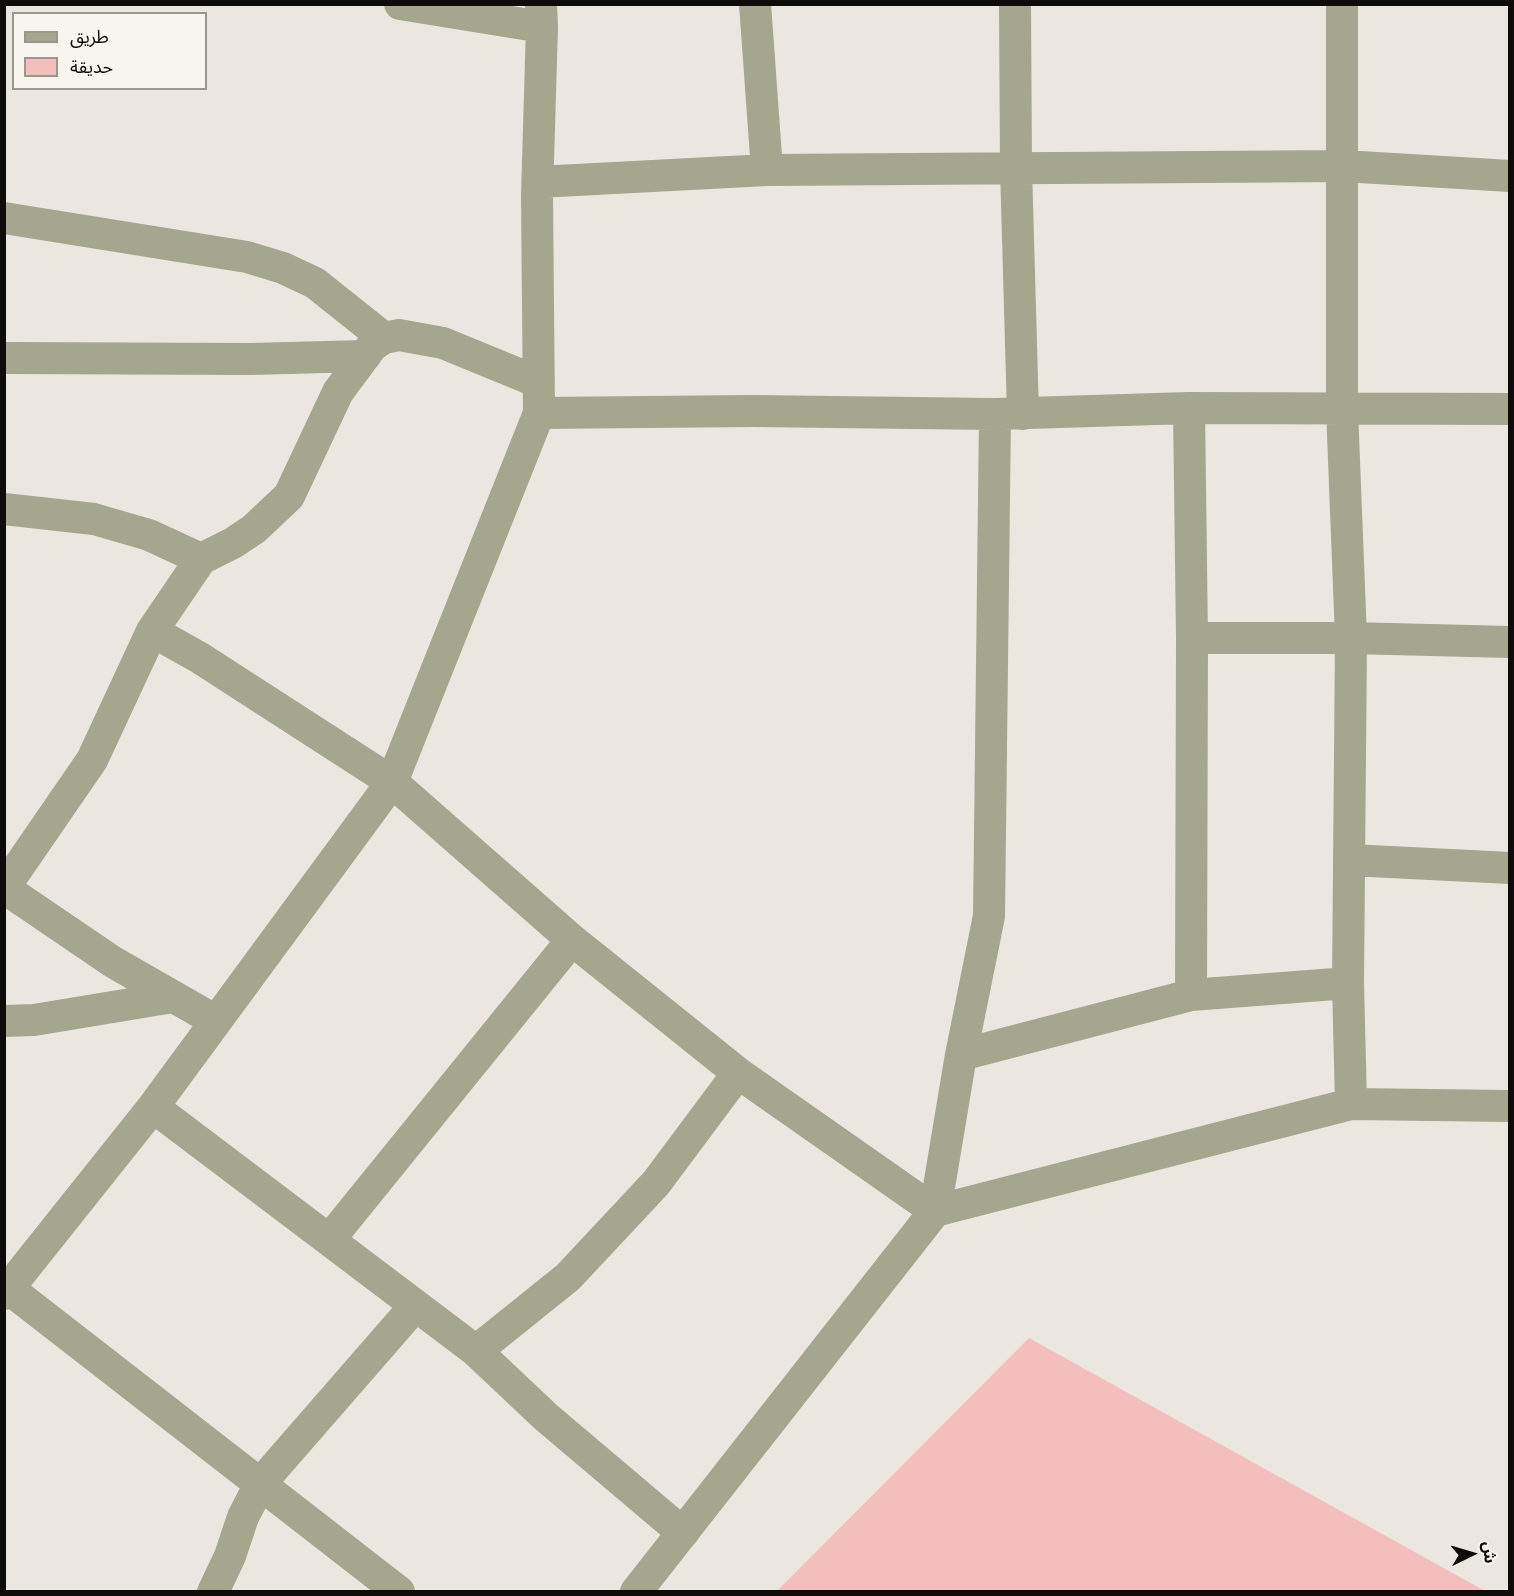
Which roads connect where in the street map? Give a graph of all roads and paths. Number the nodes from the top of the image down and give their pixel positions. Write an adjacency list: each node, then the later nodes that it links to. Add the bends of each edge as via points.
1 (400, 4): 5 (street)
2 (755, 4): 8 (street)
3 (1015, 4): 7 (street)
4 (1342, 4): 6 (street)
5 (542, 16): 10 (street)
6 (1343, 166): 7 (street); 9 (street); 16 (street)
7 (1016, 168): 8 (street); 19 (street)
8 (767, 170): 10 (street)
9 (1509, 176)
10 (538, 182): 14 (street)
11 (4, 218): 12 (street, via 247,257 274,265 315,283)
12 (374, 347): 13 (street, via 250,359); 14 (street, via 399,335 443,343); 21 (street, via 338,392 289,496 254,529)
13 (4, 358)
14 (538, 382): 18 (street)
15 (1189, 408): 16 (street); 19 (street); 23 (street)
16 (1342, 409): 17 (street); 24 (street)
17 (1509, 409)
18 (539, 413): 19 (street); 26 (street)
19 (1009, 414): 36 (street, via 989,916)
20 (4, 509): 21 (street, via 94,519 149,535)
21 (201, 559): 22 (street)
22 (152, 631): 26 (street); 29 (street, via 92,760)
23 (1192, 638): 24 (street); 32 (street)
24 (1351, 638): 25 (street); 27 (street)
25 (1509, 642)
26 (392, 782): 30 (street); 35 (street)
27 (1350, 860): 28 (street); 31 (street)
28 (1509, 868)
29 (4, 888): 33 (street, via 113,962)
30 (572, 940): 37 (street); 42 (street)
31 (1348, 983): 32 (street); 38 (street)
32 (1191, 995): 36 (street)
33 (173, 997): 34 (street, via 34,1020); 35 (street)
34 (4, 1021)
35 (216, 1021): 40 (street)
36 (961, 1054): 41 (street)
37 (738, 1073): 41 (street); 45 (street, via 656,1183 568,1278)
38 (1351, 1104): 39 (street); 41 (street)
39 (1509, 1106)
40 (153, 1107): 42 (street); 43 (street)
41 (935, 1211): 47 (street)
42 (329, 1240): 44 (street)
43 (6, 1289): 46 (street)
44 (415, 1305): 45 (street); 46 (street)
45 (476, 1352): 47 (street)
46 (260, 1484): 48 (street); 49 (street)
47 (683, 1533): 50 (street)
48 (213, 1592)
49 (399, 1592)
50 (636, 1592)

